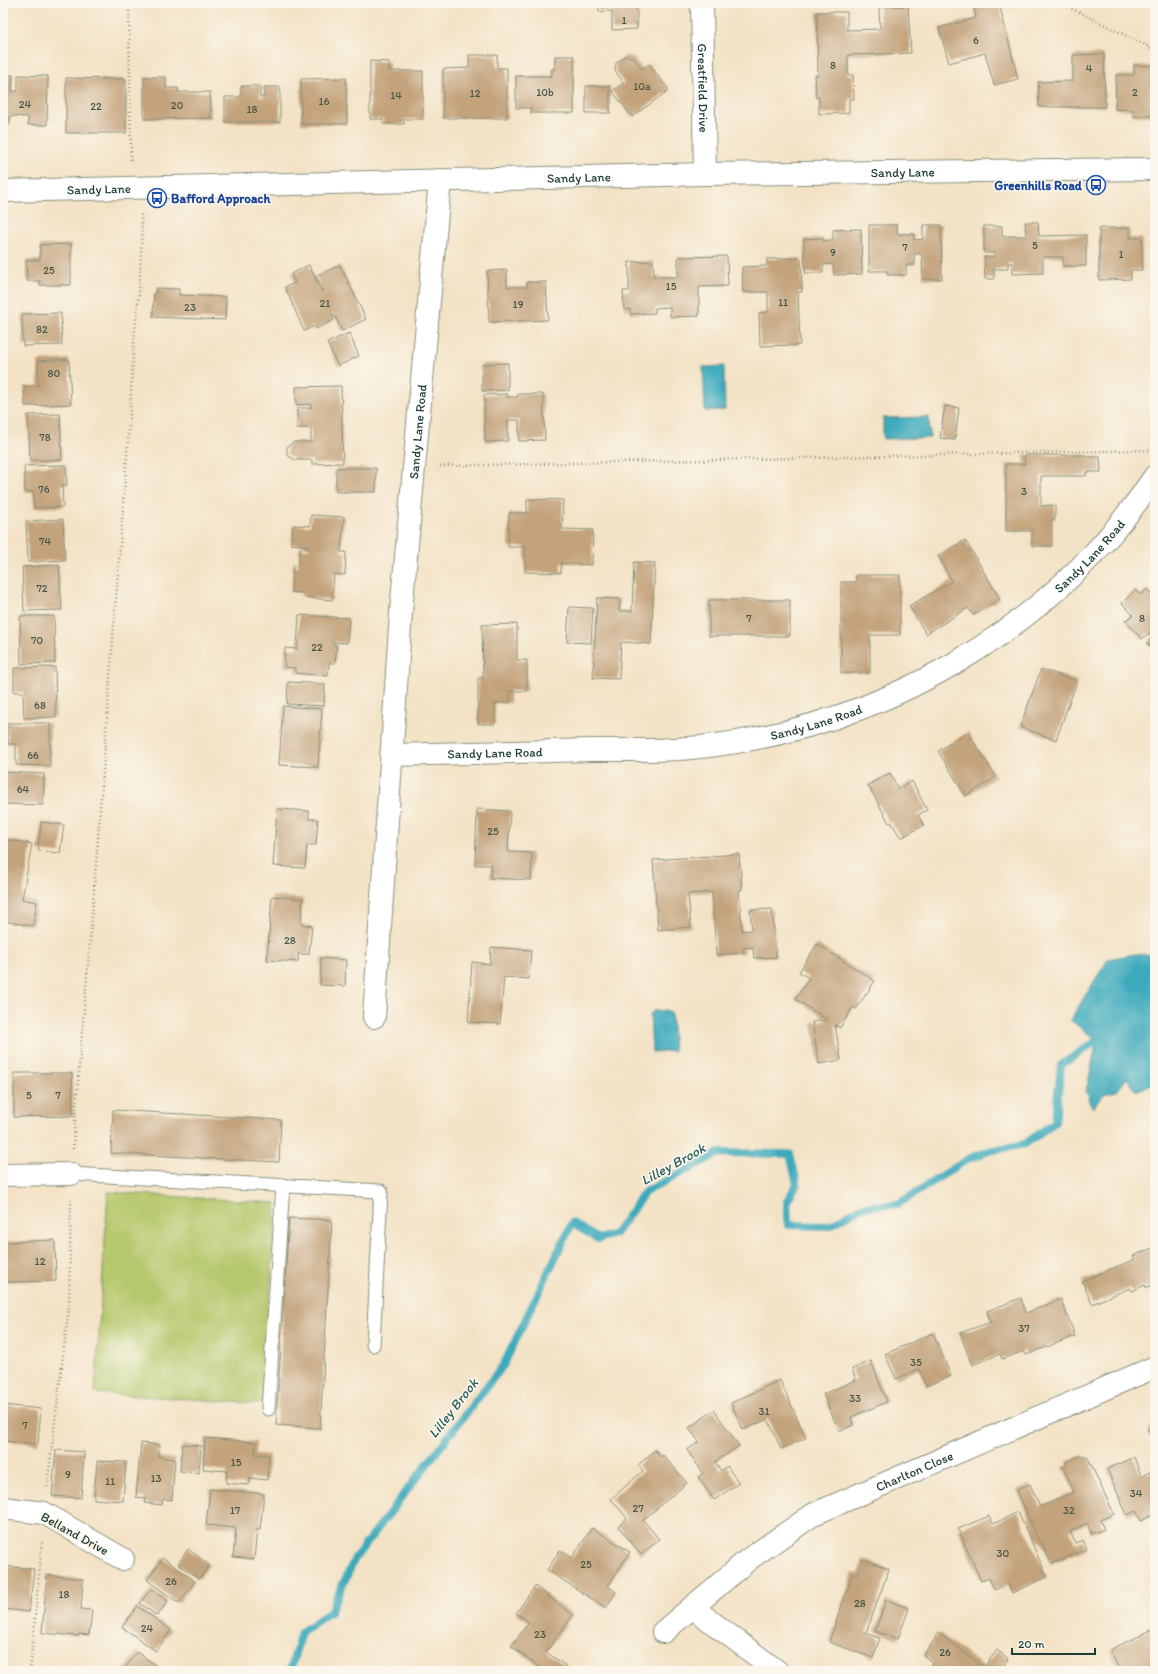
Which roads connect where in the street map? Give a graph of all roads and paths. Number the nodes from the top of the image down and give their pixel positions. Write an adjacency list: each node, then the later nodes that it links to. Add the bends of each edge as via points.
1 (129, 3): 8 (path, via 131,168)
2 (702, 3): 6 (street, Greatfield Drive)
3 (1061, 3): 4 (path)
4 (1155, 50)
5 (1155, 169): 6 (street, Sandy Lane)
6 (705, 174): 7 (street, Sandy Lane)
7 (440, 180): 8 (street, Sandy Lane); 11 (street, Sandy Lane Road)
8 (139, 187): 9 (street, Sandy Lane); 15 (path, via 142,235 139,293)
9 (3, 191)
10 (1155, 450): 11 (path)
11 (414, 467): 13 (street, Sandy Lane Road, via 400,612)
12 (1155, 476): 13 (street, Sandy Lane Road, via 1125,517 1092,555 1055,591 1016,623 933,676 846,715 754,740 707,746 660,750)
13 (391, 754): 14 (street, Sandy Lane Road)
14 (374, 1017)
15 (71, 1174): 16 (street); 17 (lane); 22 (path, via 69,1307)
16 (3, 1175)
17 (283, 1185): 18 (lane, via 381,1191); 20 (lane)
18 (373, 1345)
19 (1155, 1367): 24 (street, Charlton Close, via 814,1514 749,1559)
20 (268, 1409)
21 (3, 1508): 22 (street, Belland Drive)
22 (44, 1513): 23 (street, Belland Drive); 28 (path)
23 (123, 1560)
24 (693, 1608): 25 (street, Charlton Close); 29 (street)
25 (663, 1632)
26 (3, 1670): 27 (path, via 6,1667)
27 (10, 1671)
28 (30, 1671)
29 (777, 1671)

